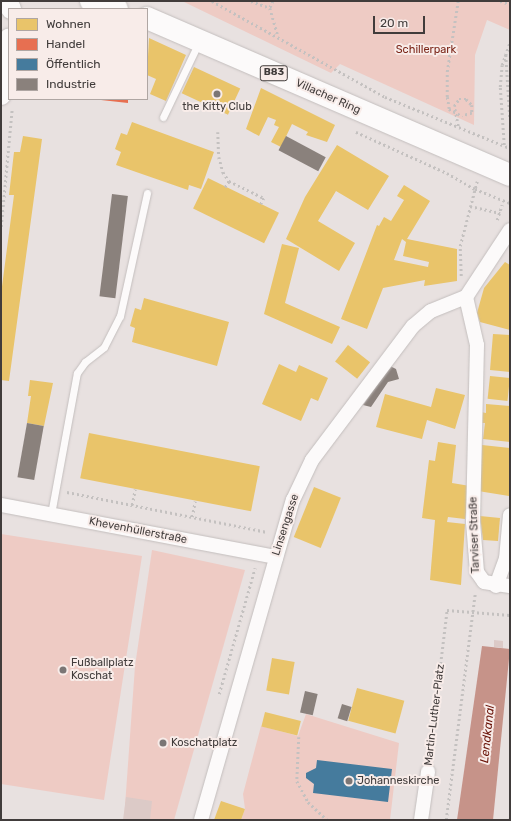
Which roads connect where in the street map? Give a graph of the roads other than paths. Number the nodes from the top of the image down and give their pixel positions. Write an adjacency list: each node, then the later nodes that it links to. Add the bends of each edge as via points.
1 (91, 1): 2 (main road)
2 (114, 8)
3 (148, 18): 4 (main road, Villacher Ring / B83)
4 (200, 40): 7 (lane); 8 (main road, Villacher Ring / B83)
5 (8, 70): 6 (main road)
6 (7, 100)
7 (164, 117)
8 (510, 175)
9 (147, 193): 13 (lane, via 120,316 104,347 85,362 77,373)
10 (510, 230): 11 (street)
11 (464, 290): 15 (street, Linsengasse, via 413,326 312,460 293,500); 16 (street, Tarviser Straße, via 476,345 473,522 477,572 484,582)
12 (1, 505): 13 (street, Khevenhüllerstraße)
13 (51, 514): 15 (street, Khevenhüllerstraße)
14 (510, 515): 16 (street)
15 (276, 557): 18 (street, Linsengasse)
16 (503, 586)
17 (428, 772): 19 (street, Martin-Luther-Platz)
18 (201, 820)
19 (422, 820)

